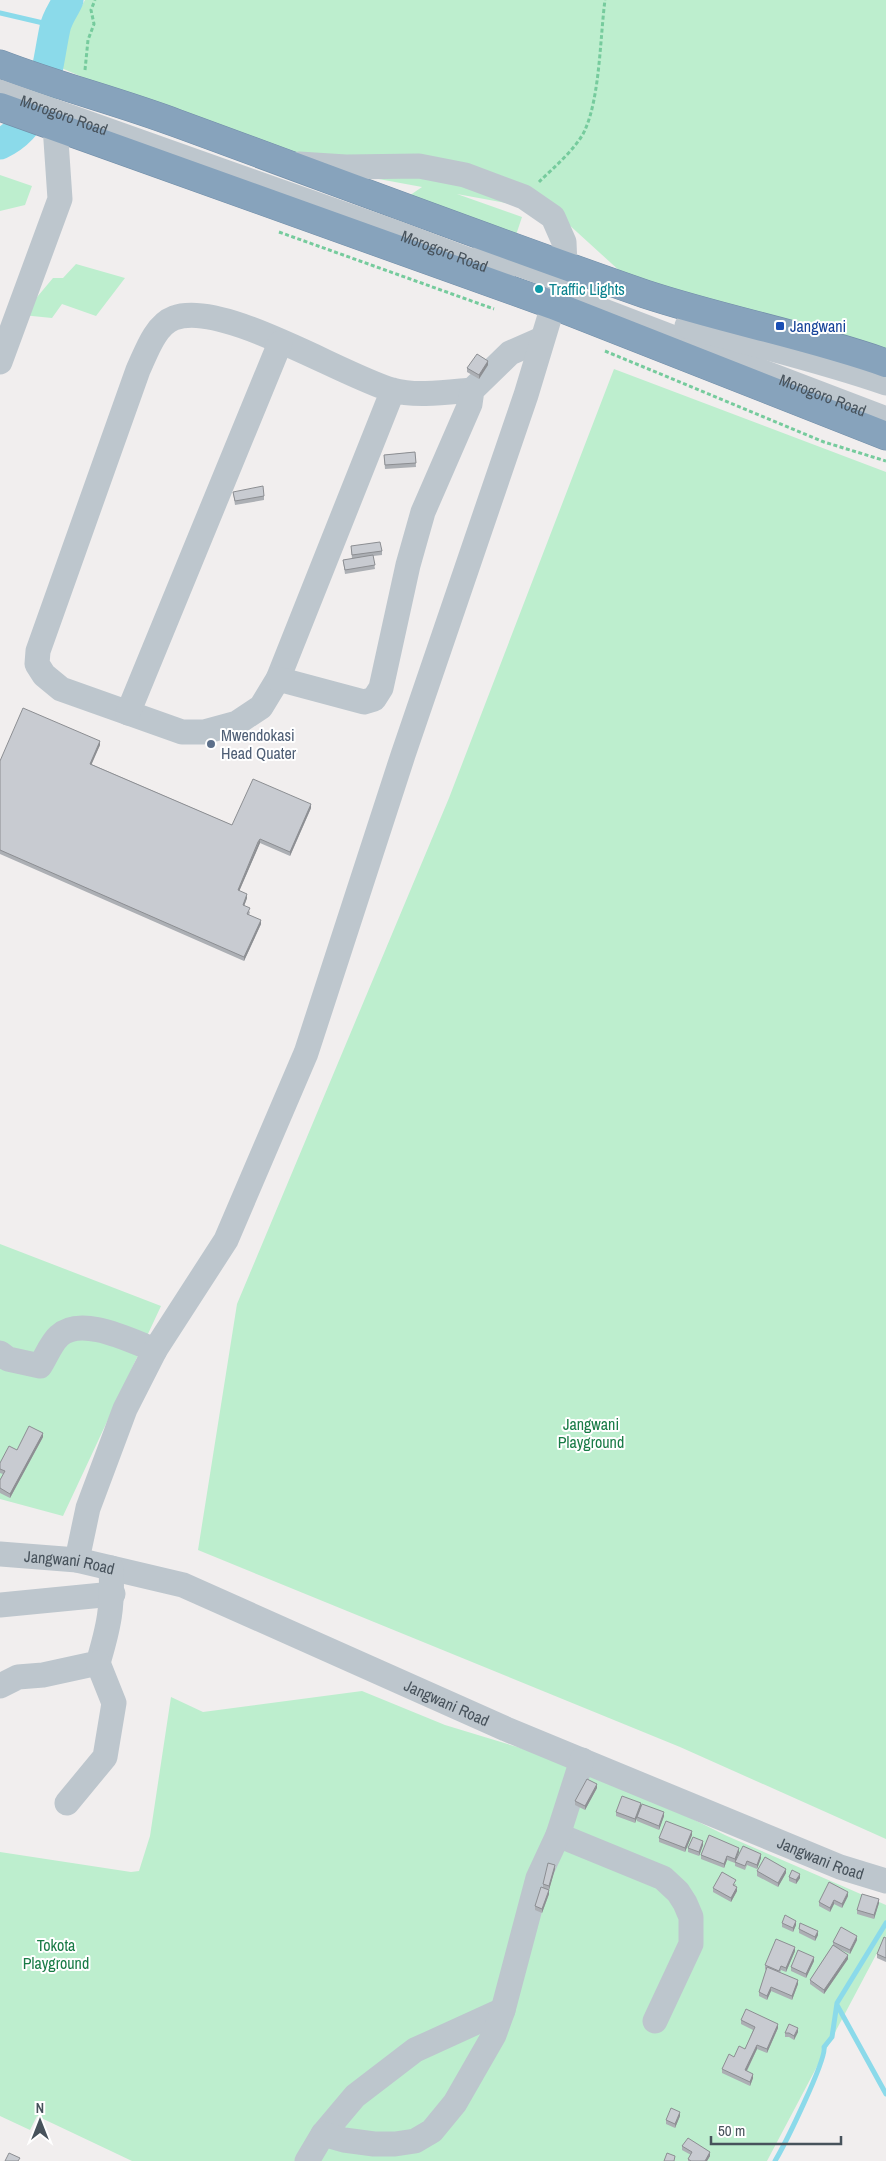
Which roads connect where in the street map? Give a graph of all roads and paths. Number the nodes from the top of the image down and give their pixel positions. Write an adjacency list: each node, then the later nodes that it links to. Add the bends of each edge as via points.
1 (95, 0): 6 (path, via 91,10 94,24 88,40 83,83)
2 (605, 0): 9 (path, via 595,91 585,131 563,159)
3 (0, 64): 6 (highway, via 46,82)
4 (0, 77): 6 (street, Morogoro Road)
5 (0, 92): 6 (street, Morogoro Road)
6 (65, 103): 7 (highway); 8 (highway, Morogoro Road, via 174,122); 11 (highway, Morogoro Road); 16 (street, via 60,199)
7 (0, 107)
8 (284, 164): 9 (street, via 419,166 466,176); 11 (highway, Morogoro Road)
9 (524, 197): 11 (street, via 553,217 564,242)
10 (278, 232): 12 (path)
11 (558, 286): 13 (street); 17 (highway, Morogoro Road, via 673,303 841,347); 18 (street, Morogoro Road, via 686,326 807,357); 21 (street, Morogoro Road); 22 (highway, Morogoro Road)
12 (500, 311)
13 (542, 339): 20 (street, via 510,353); 26 (street, via 306,1053 226,1240)
14 (280, 343): 19 (street); 25 (street); 25 (street, via 242,326 200,314 174,318 157,331 138,370 38,651 37,664 44,675 61,689)
15 (600, 349): 23 (path, via 824,442)
16 (0, 362)
17 (886, 364)
18 (886, 383)
19 (393, 390): 20 (street, via 439,393); 24 (street)
20 (472, 390): 24 (street, via 470,404 423,512 381,688 374,699 364,702)
21 (886, 419)
22 (886, 436)
23 (886, 461)
24 (278, 680): 25 (street, via 261,707 224,728 182,732)
25 (128, 713)
26 (155, 1350): 27 (street, via 97,1328 59,1335 40,1366); 29 (street, via 125,1409 88,1508)
27 (0, 1354)
28 (0, 1554): 29 (street, Jangwani Road)
29 (77, 1560): 30 (street, Jangwani Road)
30 (111, 1568): 31 (street); 35 (street, Jangwani Road, via 183,1585)
31 (113, 1594): 32 (street); 33 (street, via 110,1625)
32 (0, 1605)
33 (98, 1663): 34 (street, via 43,1675 18,1676); 36 (street, via 114,1704 105,1757)
34 (0, 1686)
35 (582, 1760): 37 (street); 38 (street, Jangwani Road, via 840,1867)
36 (67, 1803)
37 (558, 1835): 39 (street, via 538,1878); 40 (street, via 663,1878 685,1903 691,1917 691,1944)
38 (886, 1881)
39 (503, 2010): 41 (street, via 415,2050 355,2096); 42 (street, via 494,2035 455,2103)
40 (655, 2021)
41 (323, 2134): 42 (street, via 344,2140 395,2144); 43 (street)
42 (414, 2151)
43 (307, 2161)

